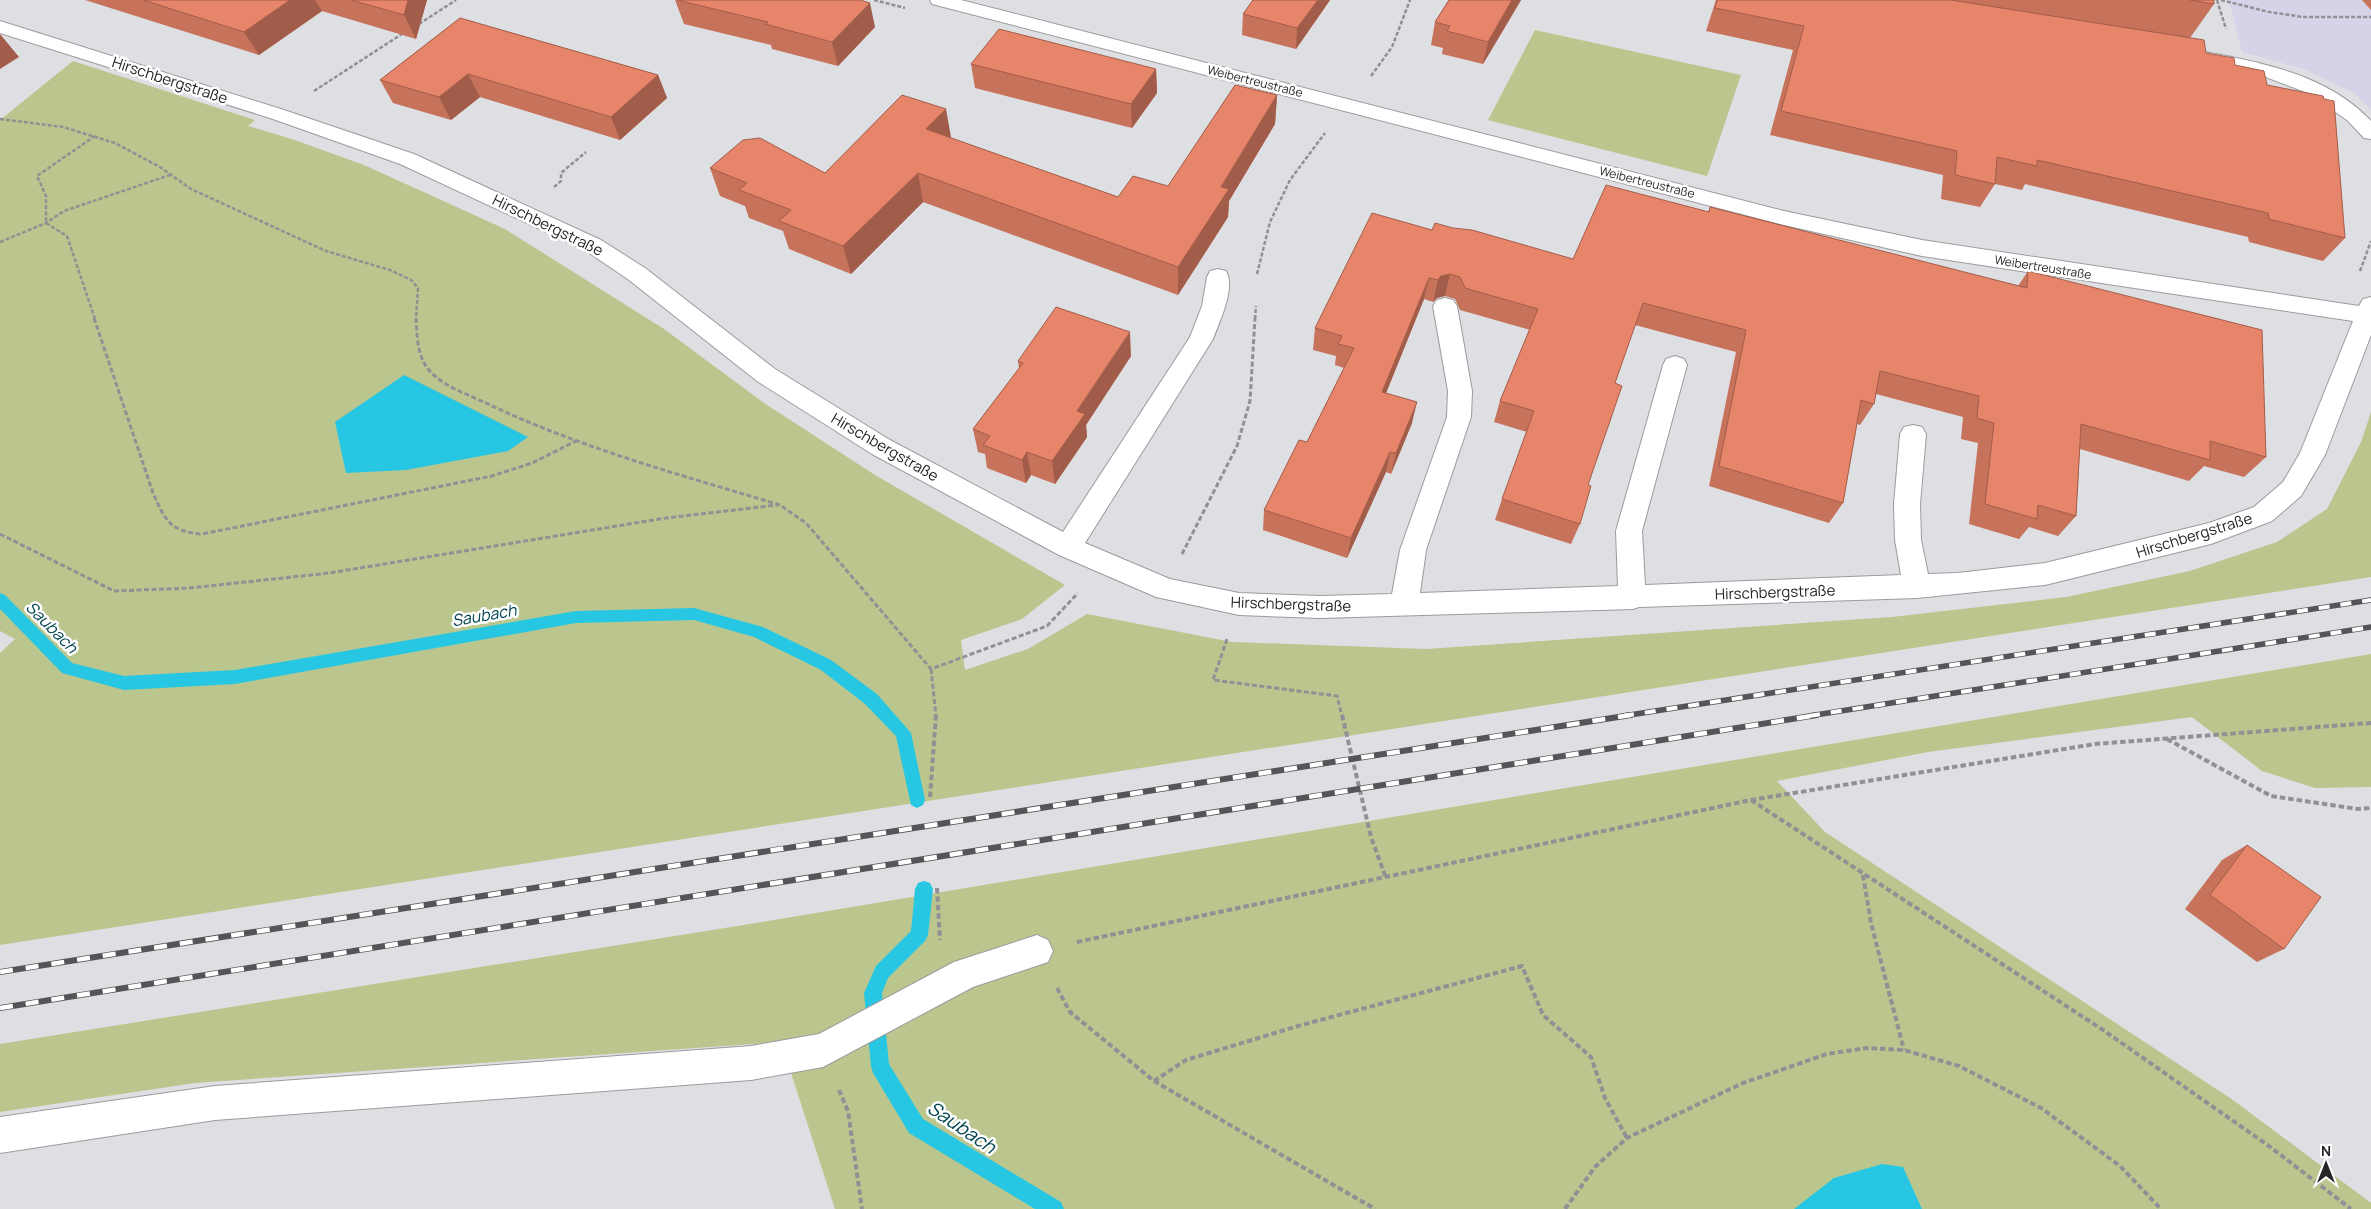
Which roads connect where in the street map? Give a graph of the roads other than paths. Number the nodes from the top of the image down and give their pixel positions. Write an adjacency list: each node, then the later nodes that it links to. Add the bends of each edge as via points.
1 (938, 0): 7 (street, Weibertreustraße, via 1765,213 1885,240 1950,252)
2 (0, 27): 10 (street, Hirschbergstraße, via 277,114 407,159 593,245 637,274 774,380 881,447)
3 (2185, 54): 4 (street, via 2280,74 2340,103)
4 (2371, 133)
5 (1218, 277): 10 (street, via 1214,306 1201,339)
6 (1445, 306): 13 (street, via 1460,390 1459,418 1413,550)
7 (2368, 310): 11 (street, Hirschbergstraße, via 2312,455 2292,489 2263,514 2211,533 2045,574)
8 (1675, 365): 12 (street, via 1630,531)
9 (1913, 434): 11 (street, via 1908,540)
10 (1068, 547): 13 (street, Hirschbergstraße, via 1166,589 1239,604 1320,607)
11 (1918, 586): 12 (street, Hirschbergstraße)
12 (1633, 598): 13 (street, Hirschbergstraße)
13 (1404, 605)
14 (1037, 951): 15 (street, via 966,973 834,1044 752,1062 215,1103)
15 (0, 1135)

